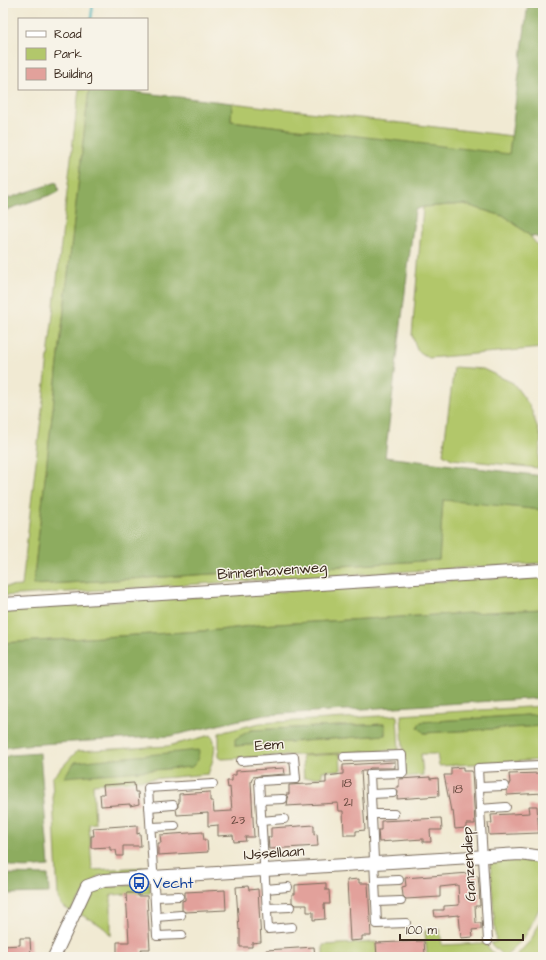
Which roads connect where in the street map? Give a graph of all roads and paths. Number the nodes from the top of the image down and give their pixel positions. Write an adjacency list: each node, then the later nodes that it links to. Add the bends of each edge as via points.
1 (543, 570): 2 (street, Binnenhavenweg)
2 (3, 604)
3 (344, 757): 10 (street, via 402,755 403,773 370,774)
4 (241, 761): 12 (street, Eem, via 294,757 296,779 259,781)
5 (540, 765): 8 (street, Ganzendiep, via 478,768)
6 (213, 784): 14 (street, via 148,788)
7 (504, 786): 8 (street)
8 (479, 787): 16 (street, Ganzendiep)
9 (393, 793): 10 (street)
10 (371, 794): 17 (street)
11 (283, 799): 12 (street)
12 (260, 800): 20 (street, Eem)
13 (173, 805): 14 (street)
14 (149, 807): 22 (street)
15 (506, 807): 16 (street, Ganzendiep)
16 (480, 809): 23 (street, Ganzendiep)
17 (372, 814): 18 (street); 25 (street)
18 (394, 814)
19 (284, 819): 20 (street)
20 (261, 821): 26 (street, Eem)
21 (175, 826): 22 (street)
22 (151, 828): 27 (street)
23 (483, 856): 24 (street, IJssellaan); 25 (street, IJssellaan); 43 (street, Ganzendiep)
24 (543, 856)
25 (374, 863): 26 (street, IJssellaan); 29 (street)
26 (265, 870): 27 (street, IJssellaan); 31 (street, Eem)
27 (154, 877): 33 (street); 44 (street, IJssellaan, via 104,880 87,886)
28 (399, 880): 29 (street)
29 (375, 882): 35 (street)
30 (288, 887): 31 (street)
31 (266, 889): 37 (street, Eem)
32 (179, 896): 33 (street)
33 (155, 897): 39 (street)
34 (401, 901): 35 (street)
35 (376, 902): 40 (street, via 377,924)
36 (290, 907): 37 (street)
37 (267, 908): 41 (street, Eem, via 268,929)
38 (181, 915): 39 (street)
39 (156, 917): 42 (street, via 157,936)
40 (406, 923)
41 (292, 927)
42 (182, 935)
43 (488, 941)
44 (54, 957)

